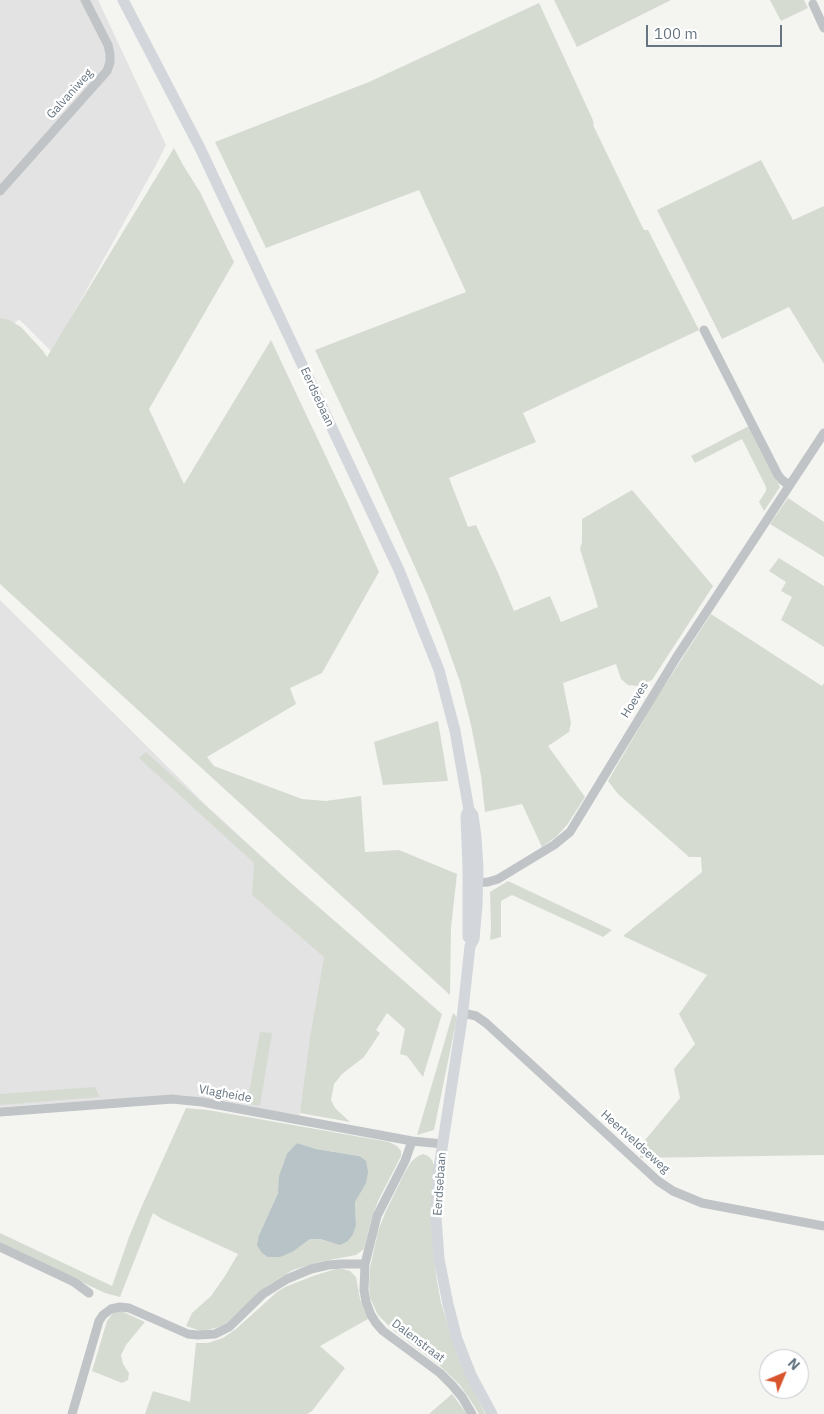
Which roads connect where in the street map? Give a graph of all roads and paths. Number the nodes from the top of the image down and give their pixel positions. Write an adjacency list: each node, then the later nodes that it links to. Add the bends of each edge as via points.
1 (85, 0): 5 (street, Galvaniweg, via 108,45 110,62 107,71)
2 (122, 0): 9 (main road, Eerdsebaan, via 200,148 399,570 439,670 455,731 469,810 466,816)
3 (813, 4): 4 (street)
4 (824, 28)
5 (0, 191)
6 (704, 330): 8 (street, via 778,475)
7 (824, 433): 8 (street, Hoeves)
8 (789, 485): 9 (street, Hoeves, via 676,658 574,826 560,841 498,879)
9 (473, 883): 10 (main road, Eerdsebaan)
10 (463, 1013): 13 (main road, Eerdsebaan); 14 (street, Heertveldseweg, via 486,1023 658,1181 673,1191 702,1203)
11 (0, 1112): 12 (street, Vlagheide, via 172,1099)
12 (412, 1141): 13 (street, Vlagheide); 16 (street, Dalenstraat, via 377,1216)
13 (443, 1144): 20 (main road, Eerdsebaan, via 436,1217 439,1259 458,1338 471,1374)
14 (824, 1226)
15 (0, 1247): 17 (street, via 74,1282)
16 (365, 1264): 18 (street, via 328,1265 286,1279 263,1294 229,1327 215,1334 188,1334 129,1308 111,1309 99,1322); 19 (street, Dalenstraat, via 366,1302 376,1323 440,1373 462,1397)
17 (88, 1293)
18 (72, 1414)
19 (472, 1414)
20 (492, 1414)

